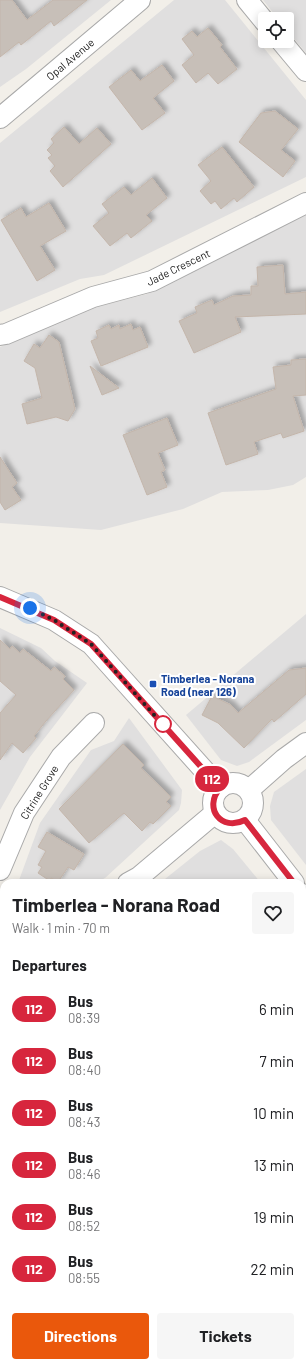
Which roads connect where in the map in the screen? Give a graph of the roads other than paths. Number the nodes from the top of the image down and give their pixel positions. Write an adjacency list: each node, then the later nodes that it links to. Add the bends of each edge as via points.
1 (140, 0): 6 (street, Opal Avenue)
2 (246, 0): 3 (street)
3 (258, 14)
4 (287, 48): 5 (street)
5 (306, 71)
6 (0, 118)
7 (306, 204): 8 (street, Jade Crescent, via 152,281 93,297)
8 (0, 335)
9 (0, 597): 12 (street, via 54,620 91,644)
10 (94, 723): 16 (street, Citrine Grove, via 61,757 24,813)
11 (306, 743): 13 (street)
12 (220, 788): 13 (street, via 232,783); 14 (street, via 213,800)
13 (249, 790): 15 (street, via 254,803 250,816)
14 (215, 813): 15 (street, via 225,822 239,823); 17 (street)
15 (245, 820): 18 (street)
16 (0, 870)
17 (135, 879)
18 (291, 879)

